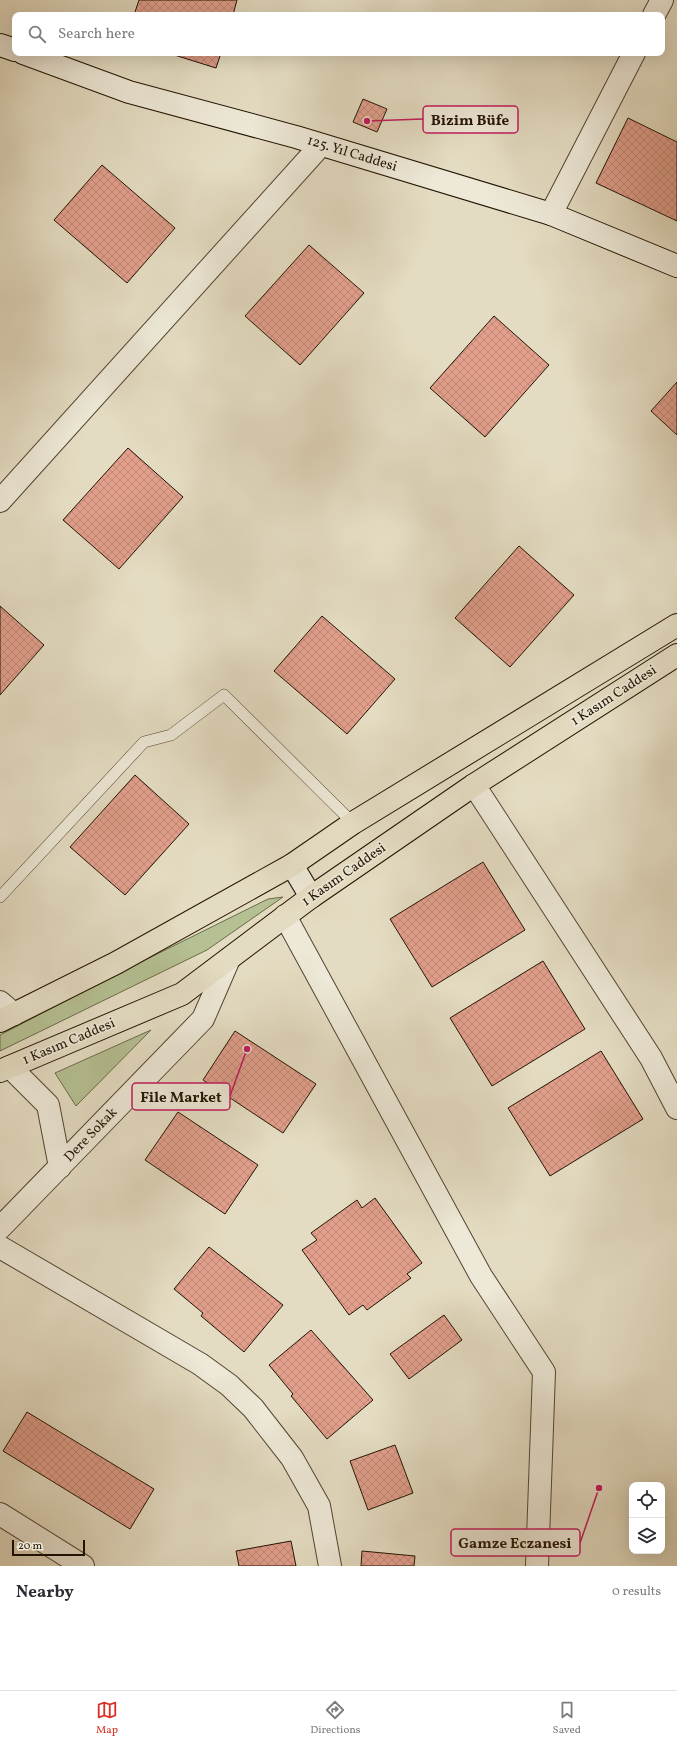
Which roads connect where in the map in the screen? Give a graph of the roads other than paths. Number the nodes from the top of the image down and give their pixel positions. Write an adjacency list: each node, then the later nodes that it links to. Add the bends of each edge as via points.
1 (662, 0): 2 (street)
2 (656, 12)
3 (0, 44): 4 (street)
4 (12, 49)
5 (31, 56): 7 (street, 125. Yıl Caddesi, via 129,92)
6 (632, 56): 8 (street)
7 (321, 145): 8 (street, 125. Yıl Caddesi); 10 (street)
8 (551, 214): 9 (street, 125. Yıl Caddesi)
9 (677, 266)
10 (0, 501)
11 (677, 625): 14 (main road, 1 Kasım Caddesi)
12 (677, 655): 13 (main road, 1 Kasım Caddesi)
13 (474, 785): 17 (main road, 1 Kasım Caddesi); 22 (street, via 651,1058)
14 (353, 823): 15 (main road, 1 Kasım Caddesi); 16 (lane, via 224,695 170,735 144,742)
15 (292, 865): 17 (street); 20 (main road, 1 Kasım Caddesi, via 116,963)
16 (0, 897)
17 (310, 897): 18 (main road, 1 Kasım Caddesi)
18 (285, 916): 19 (main road, 1 Kasım Caddesi); 29 (street, via 481,1276 544,1372)
19 (229, 959): 21 (main road, 1 Kasım Caddesi, via 182,994); 23 (street, Dere Sokak, via 203,1019)
20 (5, 1012)
21 (5, 1069): 23 (street, via 48,1105)
22 (677, 1108)
23 (60, 1167): 24 (street, Dere Sokak)
24 (0, 1228)
25 (0, 1247): 28 (street, via 200,1364 229,1385 253,1408 292,1458 319,1506)
26 (0, 1514): 27 (street)
27 (83, 1566)
28 (330, 1566)
29 (537, 1566)

